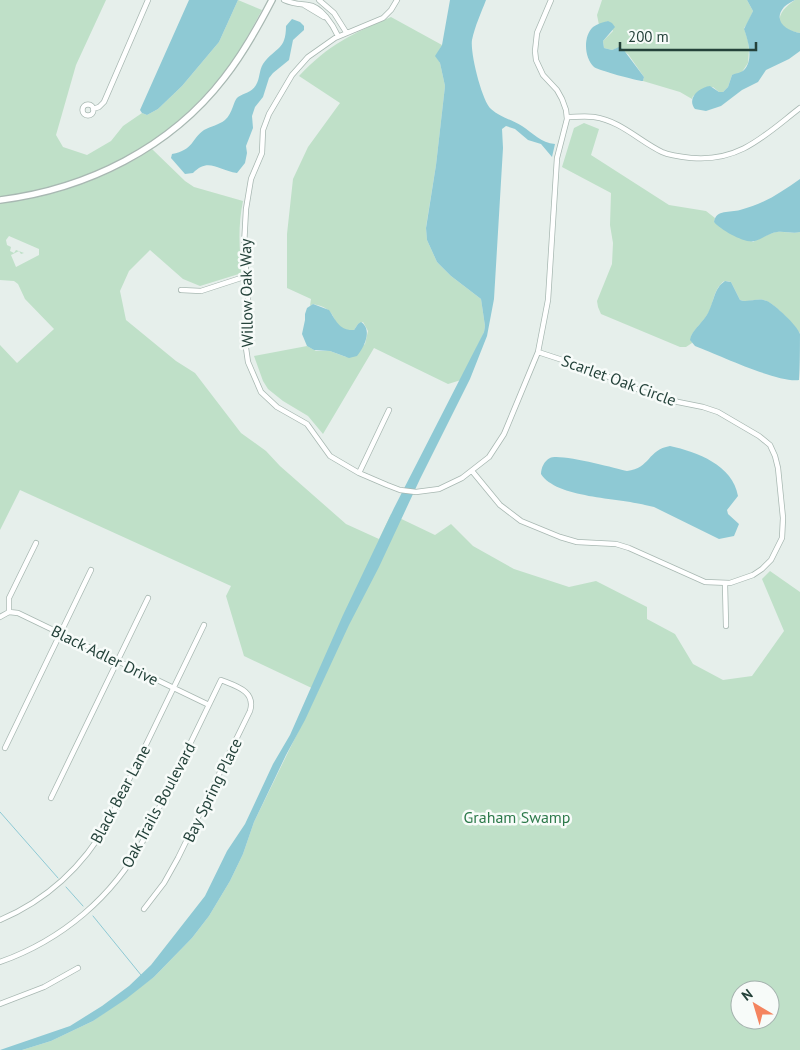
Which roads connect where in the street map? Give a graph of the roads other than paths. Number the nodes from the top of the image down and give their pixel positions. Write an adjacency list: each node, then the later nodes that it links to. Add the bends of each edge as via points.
1 (148, 0): 10 (street, via 104,102)
2 (272, 0): 12 (street, via 250,41 224,78 191,114 161,139 123,162 83,180 42,193)
3 (284, 0): 8 (street, via 304,5 326,18)
4 (319, 0): 7 (street, via 334,13)
5 (396, 0): 7 (street, Willow Oak Way, via 383,18)
6 (551, 0): 11 (street, via 537,33 535,55 543,75 562,99)
7 (346, 32): 8 (street, Willow Oak Way)
8 (338, 36): 13 (street, Willow Oak Way, via 302,62 266,120 262,153 248,196 244,235)
9 (800, 108): 11 (street, via 751,146 709,158 661,152 606,120)
10 (93, 109)
11 (567, 117): 15 (street, Willow Oak Way, via 558,158 548,300)
12 (0, 200)
13 (246, 276): 14 (street, via 201,290); 18 (street, Willow Oak Way, via 246,351 250,370 261,392 276,407 306,424 330,456)
14 (182, 290)
15 (538, 352): 17 (street, Willow Oak Way, via 504,434 489,456); 21 (street, Scarlet Oak Circle, via 590,369 649,394 718,412 770,445 778,468 782,538 776,552 762,569 745,579)
16 (389, 410): 18 (street)
17 (472, 471): 18 (street, Willow Oak Way, via 438,489 416,492 400,490); 21 (street, Scarlet Oak Circle, via 510,515 527,524 560,538 616,544 698,580)
18 (359, 473)
19 (36, 543): 23 (street, via 10,596)
20 (91, 570): 27 (street)
21 (725, 584): 26 (street)
22 (148, 598): 28 (street)
23 (9, 612): 24 (street); 27 (street, Black Adler Drive, via 18,613)
24 (0, 617)
25 (204, 625): 30 (street, Black Bear Lane)
26 (726, 626)
27 (61, 634): 28 (street, Black Adler Drive); 32 (street)
28 (117, 661): 30 (street, Black Adler Drive); 33 (street)
29 (221, 680): 31 (street, Oak Trails Boulevard); 34 (street, Bay Spring Place, via 248,693 252,701 250,711 178,858)
30 (173, 688): 31 (street, Black Adler Drive); 35 (street, Black Bear Lane, via 95,844 55,887 35,902)
31 (209, 705): 36 (street, Oak Trails Boulevard, via 144,839 116,882 96,904 55,936)
32 (5, 748)
33 (50, 798)
34 (144, 909)
35 (0, 920)
36 (0, 962)
37 (78, 968): 38 (street, via 38,990)
38 (0, 1004)

